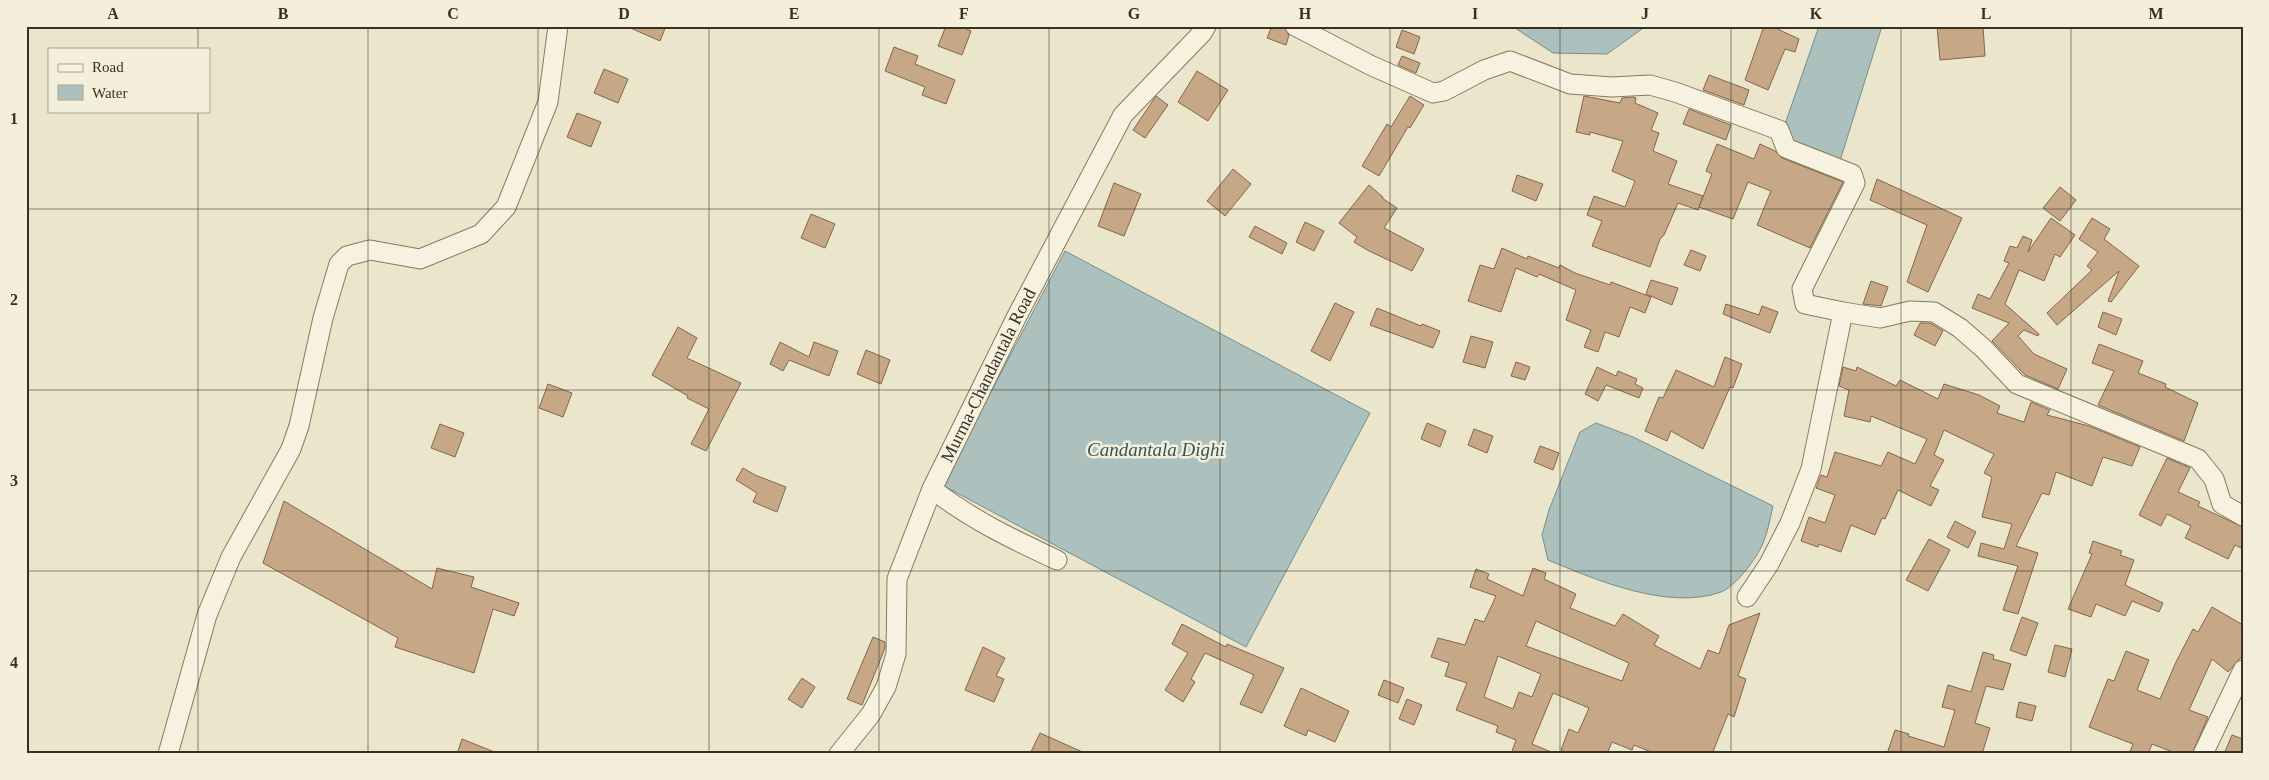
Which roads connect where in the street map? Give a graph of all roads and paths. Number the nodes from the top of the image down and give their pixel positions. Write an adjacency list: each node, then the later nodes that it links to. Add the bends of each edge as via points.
1 (558, 26): 10 (street, via 548,102 506,207 481,234 420,259 370,250 347,256 339,264 291,449 232,557 207,615)
2 (1206, 26): 5 (street, Murma-Chandantala Road, via 1123,115 1017,316)
3 (1295, 26): 4 (street, via 1433,93 1444,92 1484,70 1510,62 1570,84 1650,86 1675,92 1779,130 1786,148 1852,174 1855,183 1802,289 1805,304)
4 (1842, 312): 6 (street, via 1880,318 1910,310 1934,312 1960,328 2017,384 2198,458 2214,479 2222,504); 8 (street, via 1811,469 1790,523)
5 (932, 489): 7 (street, via 995,532); 11 (street, Murma-Chandantala Road, via 897,579 896,654 886,687 871,714)
6 (2243, 516)
7 (1058, 560)
8 (1747, 597)
9 (2243, 670): 12 (street)
10 (168, 754)
11 (839, 754)
12 (2203, 754)

